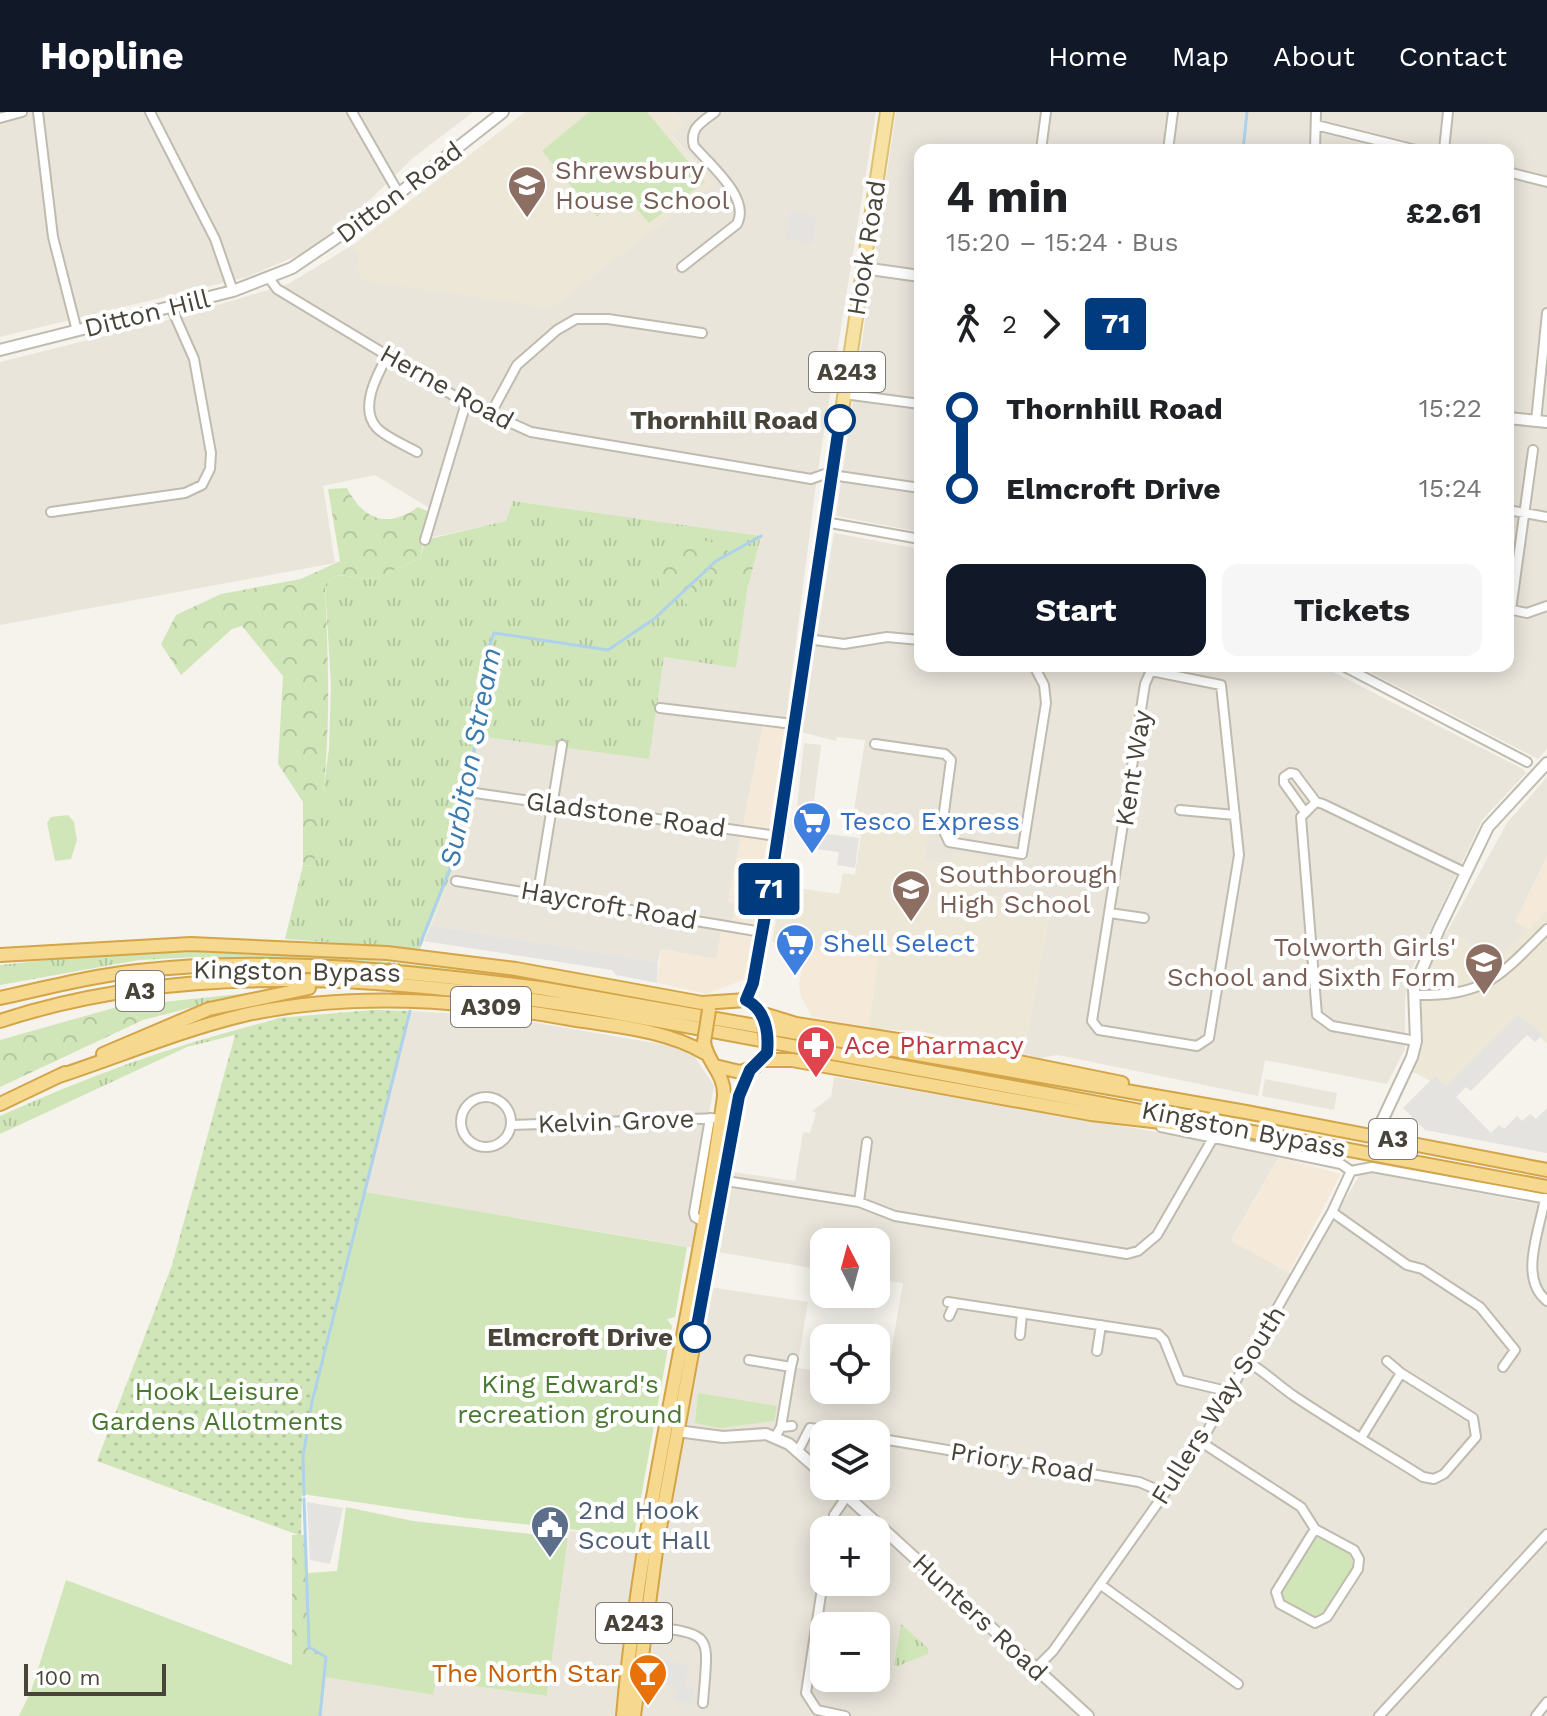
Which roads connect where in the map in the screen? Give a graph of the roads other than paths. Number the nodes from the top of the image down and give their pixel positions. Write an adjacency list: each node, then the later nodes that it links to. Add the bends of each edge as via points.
1 (22, 112): 12 (street)
2 (38, 112): 30 (street, via 53,237)
3 (150, 112): 27 (street, via 215,239)
4 (352, 112): 21 (street)
5 (503, 112): 21 (street, Ditton Road)
6 (715, 112): 22 (street, via 691,136 737,198 742,216)
7 (887, 112): 24 (main road, Hook Road / A243)
8 (1046, 112): 14 (street)
9 (1173, 112): 15 (street)
10 (1316, 112): 13 (street)
11 (1448, 112): 18 (street)
12 (0, 118)
13 (1316, 125): 16 (street); 17 (street)
14 (1042, 144)
15 (1169, 144)
16 (1315, 144)
17 (1392, 144)
18 (1445, 144)
19 (1514, 174): 20 (street)
20 (1547, 182)
21 (399, 194): 23 (street, Ditton Road)
22 (682, 267)
23 (292, 268): 26 (street, Ditton Hill)
24 (863, 268): 25 (street); 34 (main road, Hook Road / A243)
25 (914, 275)
26 (269, 278): 27 (street, Ditton Hill); 33 (street, Herne Road, via 277,289)
27 (233, 291): 28 (street, Ditton Hill)
28 (171, 307): 30 (street, Ditton Hill); 45 (street, via 194,359 211,453 202,485 185,493)
29 (1547, 313): 39 (street)
30 (77, 331): 32 (street, Ditton Hill)
31 (702, 333): 37 (street, via 576,319 517,365)
32 (0, 350)
33 (388, 355): 35 (street, Herne Road); 41 (street, via 376,376 371,416 377,428)
34 (844, 394): 36 (street); 42 (main road, Hook Road / A243)
35 (466, 403): 37 (street, Herne Road); 50 (street)
36 (914, 403)
37 (491, 413): 42 (street, Herne Road, via 553,437 811,479)
38 (1514, 419): 39 (street)
39 (1542, 422)
40 (1533, 450): 46 (street)
41 (417, 452)
42 (831, 475): 43 (street, Herne Road); 48 (main road, Hook Road / A243)
43 (914, 487)
44 (1514, 511): 46 (street)
45 (51, 512)
46 (1526, 514): 47 (street); 51 (street)
47 (1547, 517)
48 (825, 522): 49 (street); 54 (main road, Hook Road / A243)
49 (914, 538)
50 (425, 540)
51 (1514, 581)
52 (1547, 606): 53 (street, via 1527,613)
53 (1514, 610)
54 (807, 639): 55 (street, via 844,644 875,637); 61 (main road, Hook Road / A243)
55 (914, 640)
56 (1037, 672): 62 (street, via 1046,703 1022,854 949,842 942,827 951,760 945,754)
57 (1151, 672): 76 (street, Kent Way)
58 (1165, 672): 71 (street, Kent Way, via 1221,685)
59 (1354, 672): 64 (street)
60 (660, 708): 61 (street)
61 (793, 724): 72 (main road, Hook Road / A243)
62 (875, 744)
63 (562, 745): 68 (street)
64 (1527, 762)
65 (1543, 767): 73 (street, via 1490,824)
66 (475, 793): 68 (street, Gladstone Road)
67 (1316, 802): 70 (street); 70 (street, via 1295,774 1284,777); 73 (street)
68 (554, 804): 72 (street, Gladstone Road); 75 (street)
69 (1180, 810): 71 (street, Kent Way)
70 (1304, 811): 88 (street, via 1317,1015 1332,1026)
71 (1235, 815): 76 (street, Kent Way, via 1238,870 1205,1043 1197,1046 1094,1026)
72 (777, 836): 79 (main road, Hook Road / A243)
73 (1466, 873): 82 (street)
74 (456, 881): 75 (street, Haycroft Road)
75 (538, 893): 79 (street, Haycroft Road)
76 (1110, 913): 77 (street)
77 (1144, 918)
78 (1547, 929): 82 (street, via 1487,984 1453,994)
79 (762, 932): 84 (main road, Hook Road / A243)
80 (0, 955): 85 (highway, A309, via 191,944 373,952 516,969)
81 (340, 983): 87 (highway, A3, via 168,988 71,1002); 92 (highway, A309, via 209,1009); 99 (highway, Kingston Bypass / A3, via 542,1001)
82 (1414, 995): 88 (street)
83 (4, 998): 94 (highway, Kingston Bypass / A3, via 139,971 226,967 344,969 488,982)
84 (746, 1000): 85 (highway); 86 (highway)
85 (714, 1006): 89 (highway, A243, bridge)
86 (762, 1017): 90 (highway, bridge); 94 (highway, via 1098,1077)
87 (0, 1021)
88 (1416, 1041): 98 (street)
89 (707, 1053): 91 (highway, via 730,1071); 92 (highway, A309, via 672,1039 521,1010 371,1001 244,1016); 96 (highway, A243, via 723,1082)
90 (766, 1056): 91 (highway); 95 (highway)
91 (750, 1070): 104 (highway, via 739,1096)
92 (59, 1076): 93 (highway, A309)
93 (0, 1104)
94 (1238, 1111): 98 (highway, Kingston Bypass / A3)
95 (1091, 1114): 99 (highway); 100 (street)
96 (715, 1118): 97 (street, Kelvin Grove); 108 (highway, A243); 108 (street, via 694,1213)
97 (511, 1125): 97 (street, Kelvin Grove, via 501,1143 480,1147 463,1135 460,1119 467,1105 487,1097 506,1107)
98 (1375, 1136): 102 (highway, Kingston Bypass / A3)
99 (1286, 1137): 105 (highway, Kingston Bypass / A3)
100 (1213, 1138): 103 (street, via 1341,1164); 106 (street, via 1157,1235 1127,1254 895,1216)
101 (867, 1142): 106 (street)
102 (1547, 1170)
103 (1351, 1171): 105 (street, via 1363,1166); 107 (street, Fullers Way South)
104 (726, 1181): 106 (street); 125 (highway)
105 (1546, 1195): 109 (street, via 1532,1281)
106 (859, 1202)
107 (1332, 1212): 112 (street); 119 (street, Fullers Way South)
108 (705, 1223): 143 (highway, A243, via 647,1542)
109 (1547, 1301)
110 (1022, 1314): 111 (street, via 952,1302); 113 (street); 115 (street)
111 (949, 1316)
112 (1492, 1319): 114 (street); 120 (street, via 1515,1350)
113 (1101, 1325): 116 (street); 122 (street, via 1158,1334 1180,1380)
114 (1483, 1325)
115 (1020, 1335)
116 (1097, 1351)
117 (749, 1360): 126 (street, via 792,1363)
118 (1387, 1361): 121 (street)
119 (1248, 1362): 122 (street, Fullers Way South); 127 (street)
120 (1503, 1367)
121 (1401, 1373): 127 (street); 127 (street, via 1473,1418 1476,1437 1434,1479)
122 (1231, 1392): 129 (street, Fullers Way South)
123 (792, 1426): 126 (street)
124 (810, 1428): 130 (street)
125 (677, 1431): 126 (street, via 713,1436); 138 (highway)
126 (778, 1432): 130 (street)
127 (1361, 1438)
128 (890, 1440): 132 (street, Priory Road, via 1139,1482)
129 (1201, 1442): 132 (street, Fullers Way South); 134 (street, via 1301,1507)
130 (798, 1451): 131 (street)
131 (810, 1462)
132 (1165, 1493): 136 (street, Fullers Way South)
133 (851, 1500): 139 (street, Hunters Road)
134 (1315, 1529): 134 (street, via 1354,1550 1359,1559 1327,1617 1315,1623 1280,1604 1276,1592)
135 (1547, 1534): 147 (street)
136 (1101, 1585): 139 (street, Fullers Way South); 140 (street)
137 (821, 1596): 145 (street, via 806,1693 817,1710)
138 (644, 1626): 142 (street, via 703,1637); 144 (highway)
139 (1037, 1667): 146 (street, Hunters Road)
140 (1238, 1684)
141 (1547, 1702): 148 (street)
142 (703, 1703)
143 (623, 1716)
144 (634, 1716)
145 (845, 1716)
146 (1088, 1716)
147 (1379, 1716)
148 (1536, 1716)

